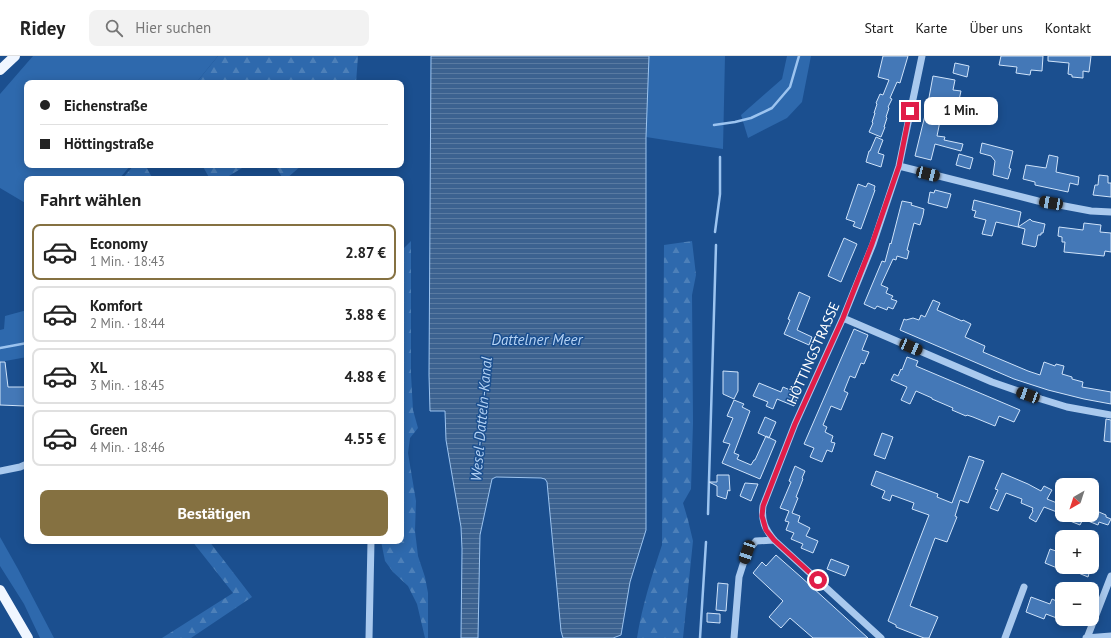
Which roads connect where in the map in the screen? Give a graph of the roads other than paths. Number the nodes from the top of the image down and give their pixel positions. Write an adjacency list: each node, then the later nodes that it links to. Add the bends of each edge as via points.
1 (15, 56): 3 (main road)
2 (922, 56): 4 (street, HÖTTINGSTRASSE)
3 (0, 70)
4 (899, 166): 5 (street, via 1038,201 1090,211); 6 (street, HÖTTINGSTRASSE)
5 (1111, 212)
6 (843, 318): 7 (street, via 992,382 1041,400); 10 (street, HÖTTINGSTRASSE, via 795,424 763,506 762,516 766,530)
7 (1111, 415)
8 (24, 465): 9 (street)
9 (0, 471)
10 (774, 540): 18 (street, via 756,541 747,552 739,577); 19 (street, HÖTTINGSTRASSE)
11 (371, 544): 17 (street)
12 (1111, 576): 21 (street)
13 (1024, 587): 20 (street)
14 (0, 590): 16 (main road)
15 (1111, 636): 21 (street)
16 (28, 638)
17 (369, 638)
18 (734, 638)
19 (881, 638)
20 (1004, 638)
21 (1086, 638)

